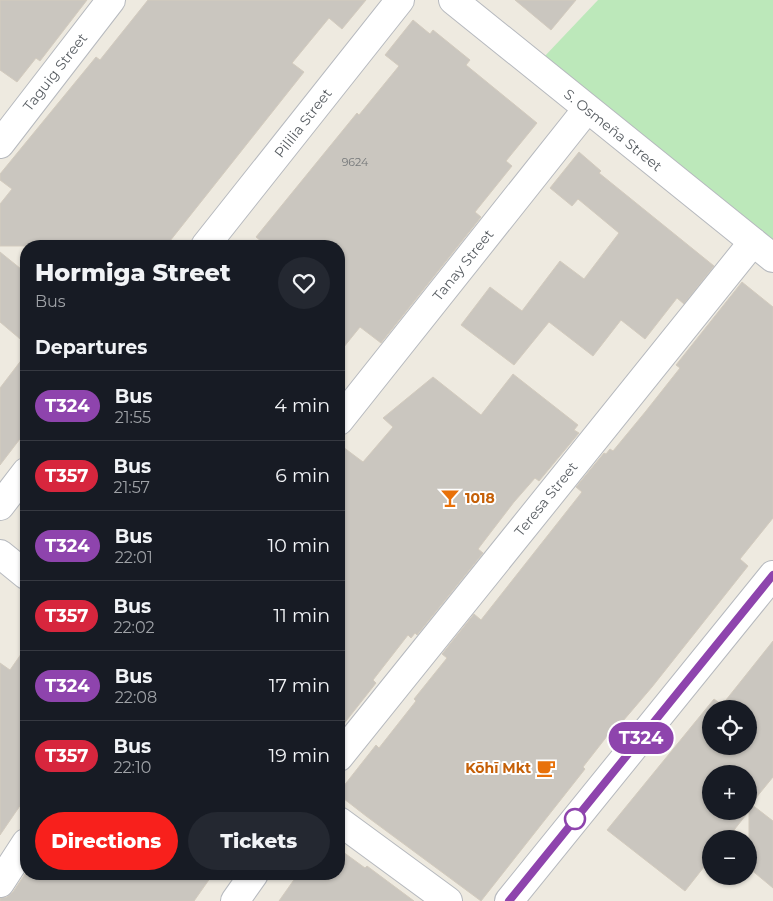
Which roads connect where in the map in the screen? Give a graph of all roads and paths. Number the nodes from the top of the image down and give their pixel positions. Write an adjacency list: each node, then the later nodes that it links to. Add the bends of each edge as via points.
1 (111, 0): 5 (street, Taguig Street)
2 (400, 0): 6 (street, Pililia Street)
3 (453, 0): 4 (street, S. Osmeña Street)
4 (587, 110): 7 (street, S. Osmeña Street); 8 (street, Tanay Street)
5 (0, 144)
6 (210, 240)
7 (763, 250): 14 (street, Teresa Street)
8 (345, 413)
9 (20, 480): 10 (street)
10 (0, 506)
11 (0, 554): 12 (street)
12 (20, 570)
13 (773, 575): 21 (street)
14 (345, 750)
15 (345, 825): 20 (street)
16 (20, 852): 18 (street)
17 (250, 880): 19 (street)
18 (0, 883)
19 (235, 901)
20 (448, 901)
21 (509, 901)

